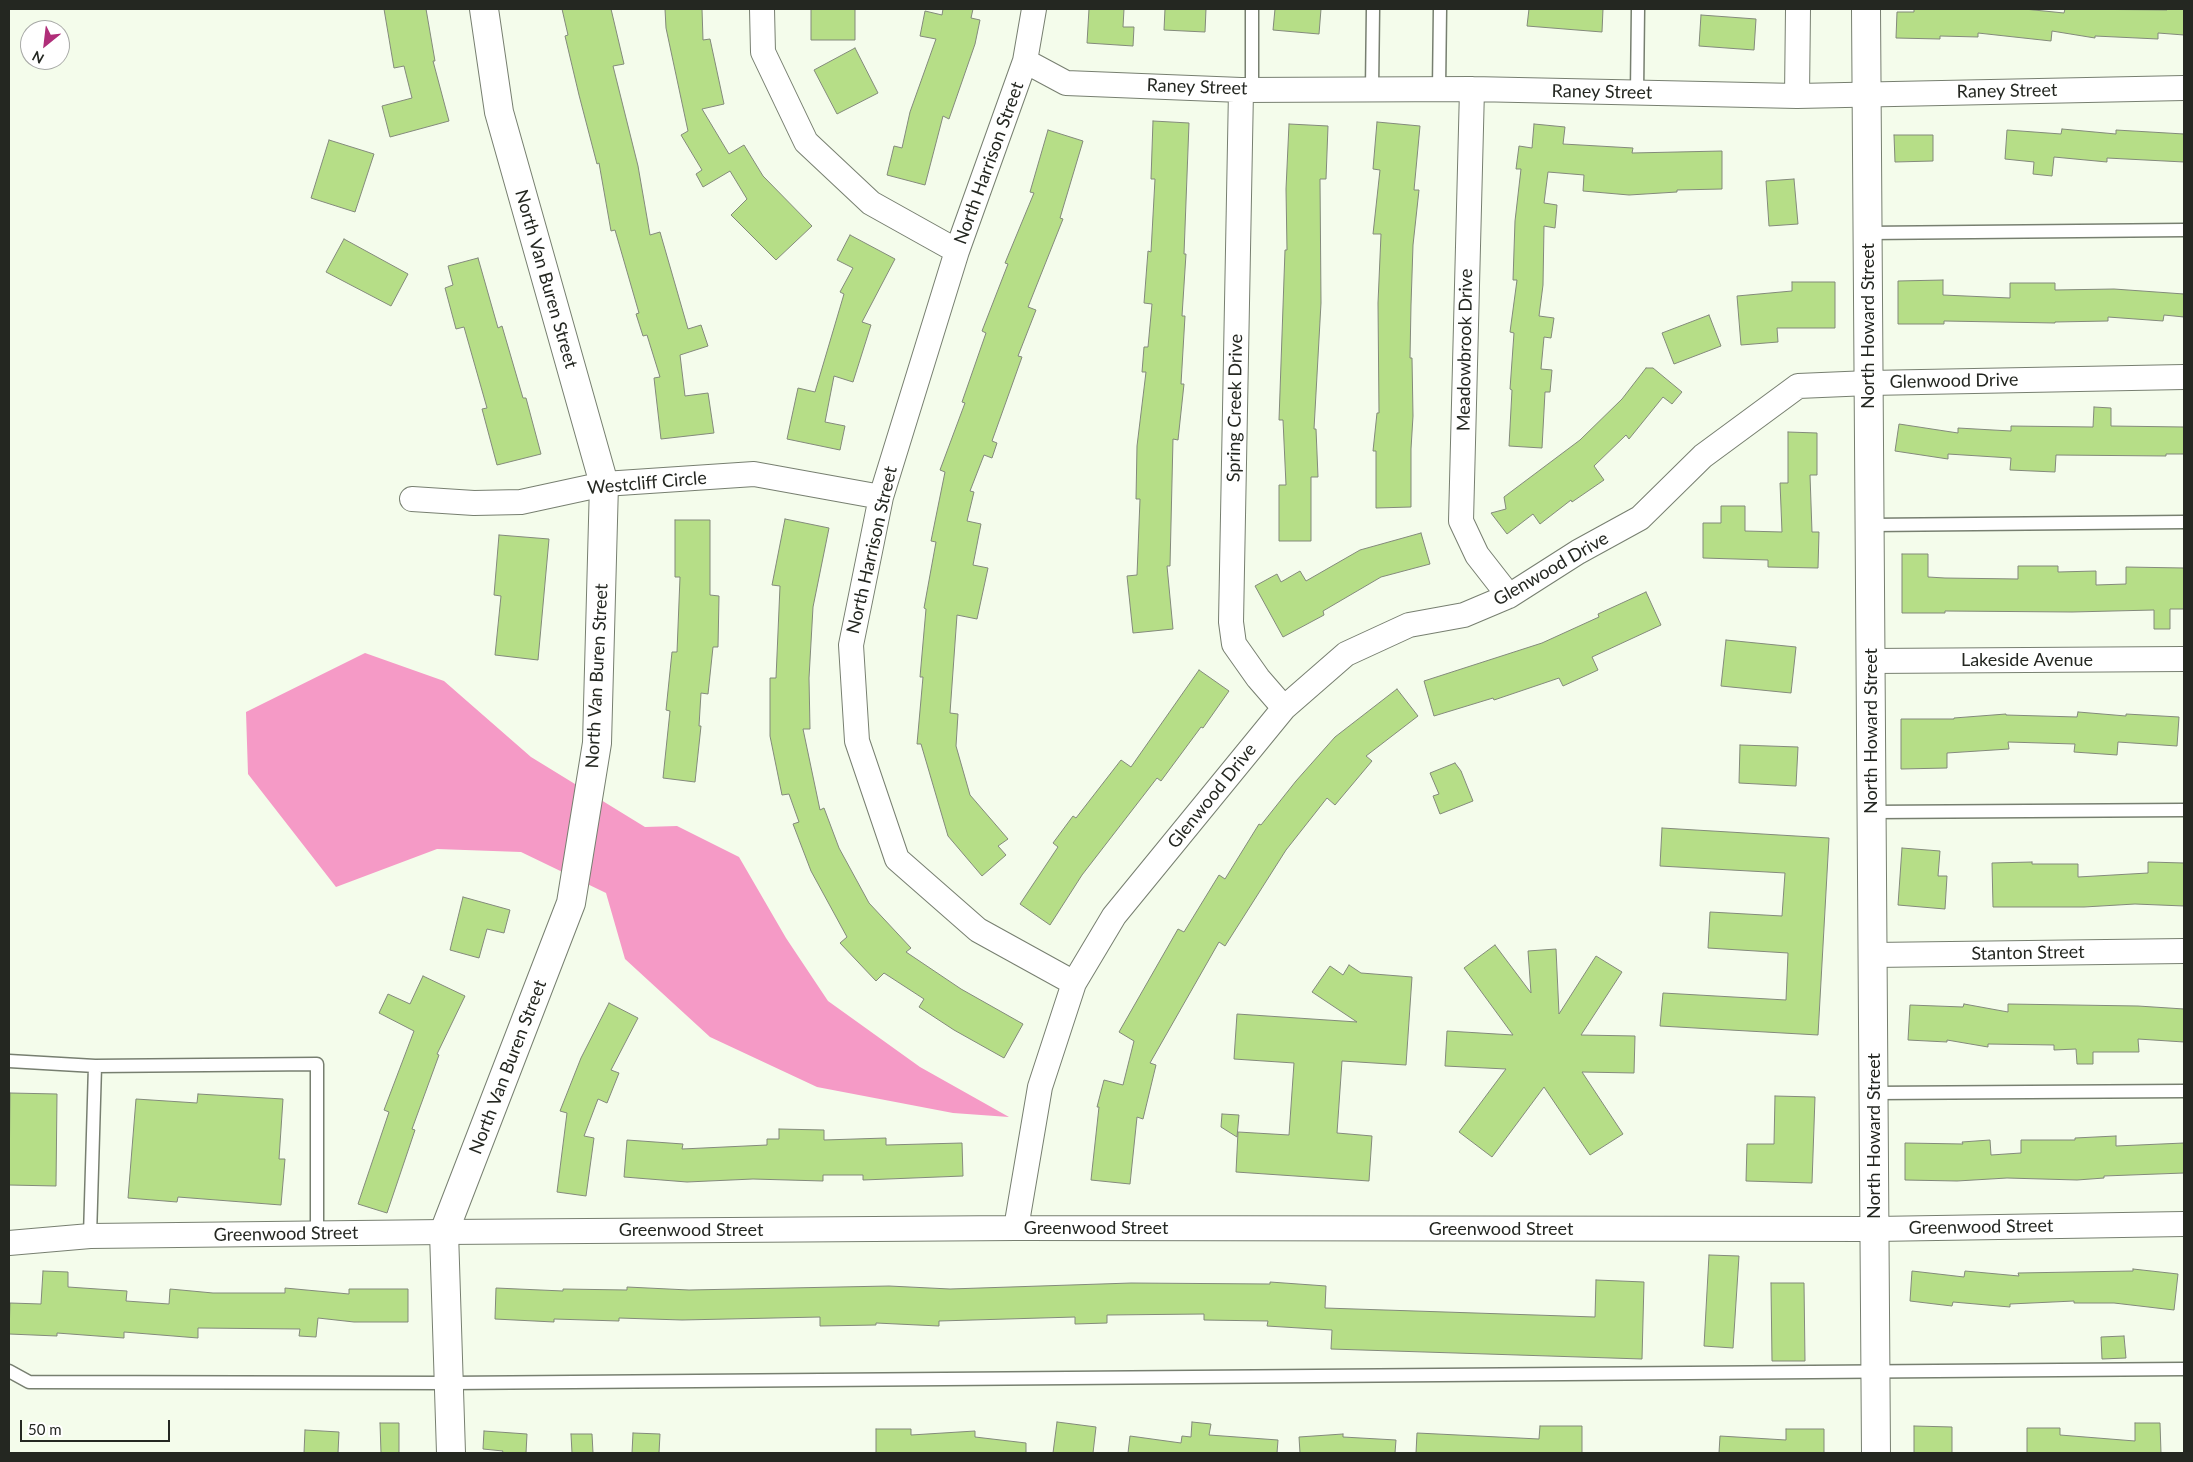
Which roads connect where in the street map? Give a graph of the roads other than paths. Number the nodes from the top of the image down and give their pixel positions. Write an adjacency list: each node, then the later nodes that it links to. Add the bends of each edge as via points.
1 (484, 9): 24 (street, North Van Buren Street, via 499,112)
2 (762, 9): 21 (street, via 763,52 806,142 870,203)
3 (1034, 9): 10 (street, North Harrison Street)
4 (1252, 9): 12 (lane)
5 (1373, 9): 13 (lane)
6 (1440, 9): 14 (lane)
7 (1638, 9): 16 (lane)
8 (1798, 9): 18 (street)
9 (1866, 9): 17 (street, North Howard Street)
10 (1025, 61): 12 (street, Raney Street, via 1066,83); 21 (street, North Harrison Street)
11 (2184, 88): 17 (street, Raney Street)
12 (1246, 89): 13 (street, Raney Street); 32 (street, Spring Creek Drive, via 1231,622 1234,644)
13 (1372, 89): 14 (street, Raney Street)
14 (1439, 89): 15 (street, Raney Street)
15 (1472, 89): 16 (street, Raney Street); 29 (street, Meadowbrook Drive, via 1461,521 1477,555)
16 (1637, 92): 18 (street, Raney Street)
17 (1866, 94): 18 (street, Raney Street); 20 (street, North Howard Street)
18 (1797, 96)
19 (2184, 230): 20 (lane)
20 (1867, 233): 23 (street, North Howard Street)
21 (957, 251): 25 (street, North Harrison Street)
22 (2184, 376): 23 (street, Glenwood Drive)
23 (1868, 383): 28 (street, North Howard Street); 29 (street, Glenwood Drive, via 1798,386 1703,456 1640,518 1578,552)
24 (604, 484): 25 (street, Westcliff Circle, via 754,474); 26 (street, Westcliff Circle, via 521,502); 45 (street, North Van Buren Street, via 597,743 571,903)
25 (880, 497): 37 (street, North Harrison Street, via 851,645 857,741 897,860 978,930)
26 (412, 499)
27 (2184, 522): 28 (lane)
28 (1870, 525): 31 (street, North Howard Street)
29 (1509, 596): 32 (street, Glenwood Drive, via 1464,614 1409,625 1346,654)
30 (2184, 658): 31 (street, Lakeside Avenue)
31 (1870, 661): 34 (street, North Howard Street)
32 (1284, 708): 37 (street, Glenwood Drive, via 1114,916)
33 (2184, 810): 34 (lane)
34 (1872, 812): 36 (street, North Howard Street)
35 (2184, 951): 36 (street, Stanton Street)
36 (1873, 955): 41 (street, North Howard Street)
37 (1074, 983): 43 (street, Glenwood Drive, via 1040,1087)
38 (9, 1061): 39 (lane)
39 (95, 1066): 46 (lane, via 317,1064); 47 (lane)
40 (2184, 1091): 41 (lane)
41 (1874, 1093): 44 (street, North Howard Street)
42 (2184, 1224): 44 (street, Greenwood Street)
43 (1016, 1228): 44 (street, Greenwood Street); 45 (street, Greenwood Street)
44 (1875, 1229): 50 (street, North Howard Street)
45 (444, 1232): 46 (street, Greenwood Street); 52 (street, North Van Buren Street)
46 (317, 1234): 47 (street, Greenwood Street)
47 (90, 1236): 48 (street, Greenwood Street)
48 (9, 1243)
49 (2184, 1369): 50 (lane)
50 (1876, 1370): 52 (lane); 54 (street, North Howard Street)
51 (9, 1371): 52 (lane, via 29,1382)
52 (449, 1383): 53 (street, North Van Buren Street)
53 (451, 1453)
54 (1876, 1453)

